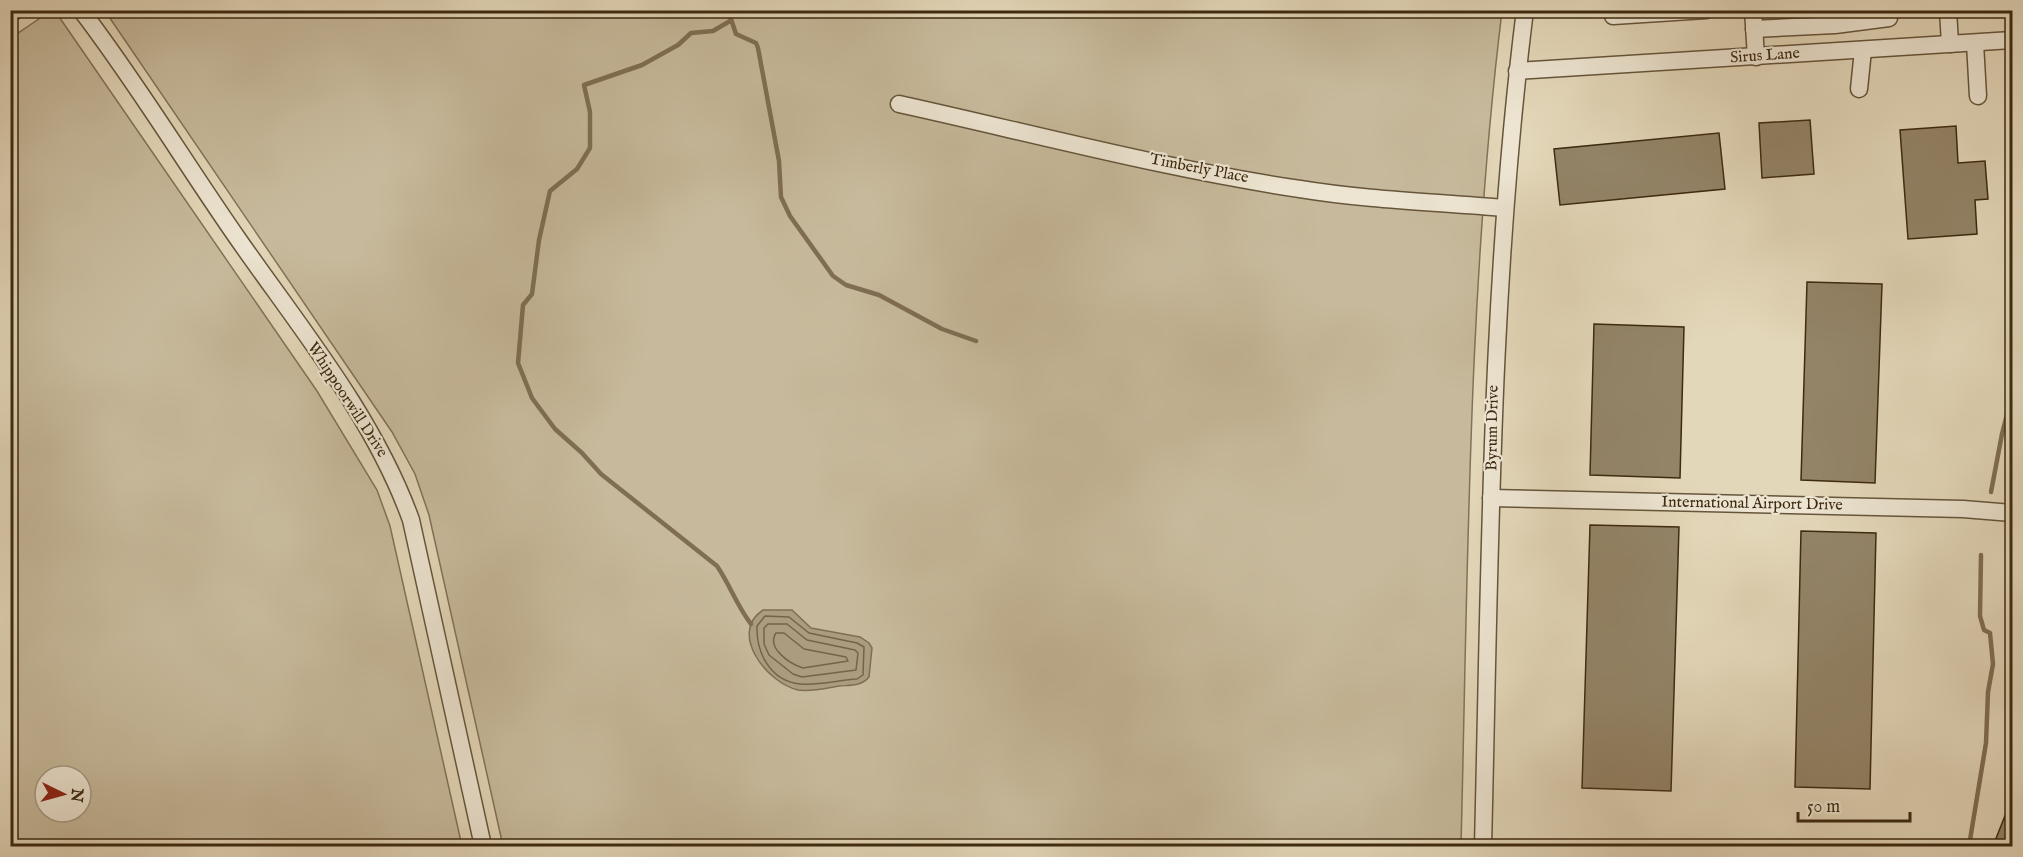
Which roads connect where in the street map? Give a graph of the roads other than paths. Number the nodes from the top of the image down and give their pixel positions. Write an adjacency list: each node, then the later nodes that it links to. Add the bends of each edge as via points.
1 (16, 10): 8 (street)
2 (81, 10): 23 (street, Whippoorwill Drive, via 335,379 397,482 411,520)
3 (1525, 10): 16 (street, Byrum Drive)
4 (1706, 10): 9 (street)
5 (1753, 10): 10 (street)
6 (1889, 10): 10 (street, via 1889,18)
7 (1948, 10): 13 (street)
8 (10, 15)
9 (1613, 16)
10 (1754, 28): 15 (street)
11 (2013, 40): 12 (street, Sirus Lane)
12 (1975, 43): 13 (street, Sirus Lane); 18 (street)
13 (1950, 44): 14 (street, Sirus Lane)
14 (1863, 50): 15 (street, Sirus Lane); 17 (street)
15 (1756, 57): 16 (street, Sirus Lane)
16 (1517, 71): 20 (street, Byrum Drive)
17 (1859, 89)
18 (1978, 96)
19 (898, 104): 20 (street, Timberly Place, via 1297,189)
20 (1504, 208): 21 (street, Byrum Drive, via 1494,357)
21 (1491, 498): 22 (street, International Airport Drive); 24 (street, Byrum Drive)
22 (2013, 513)
23 (483, 846)
24 (1483, 846)

